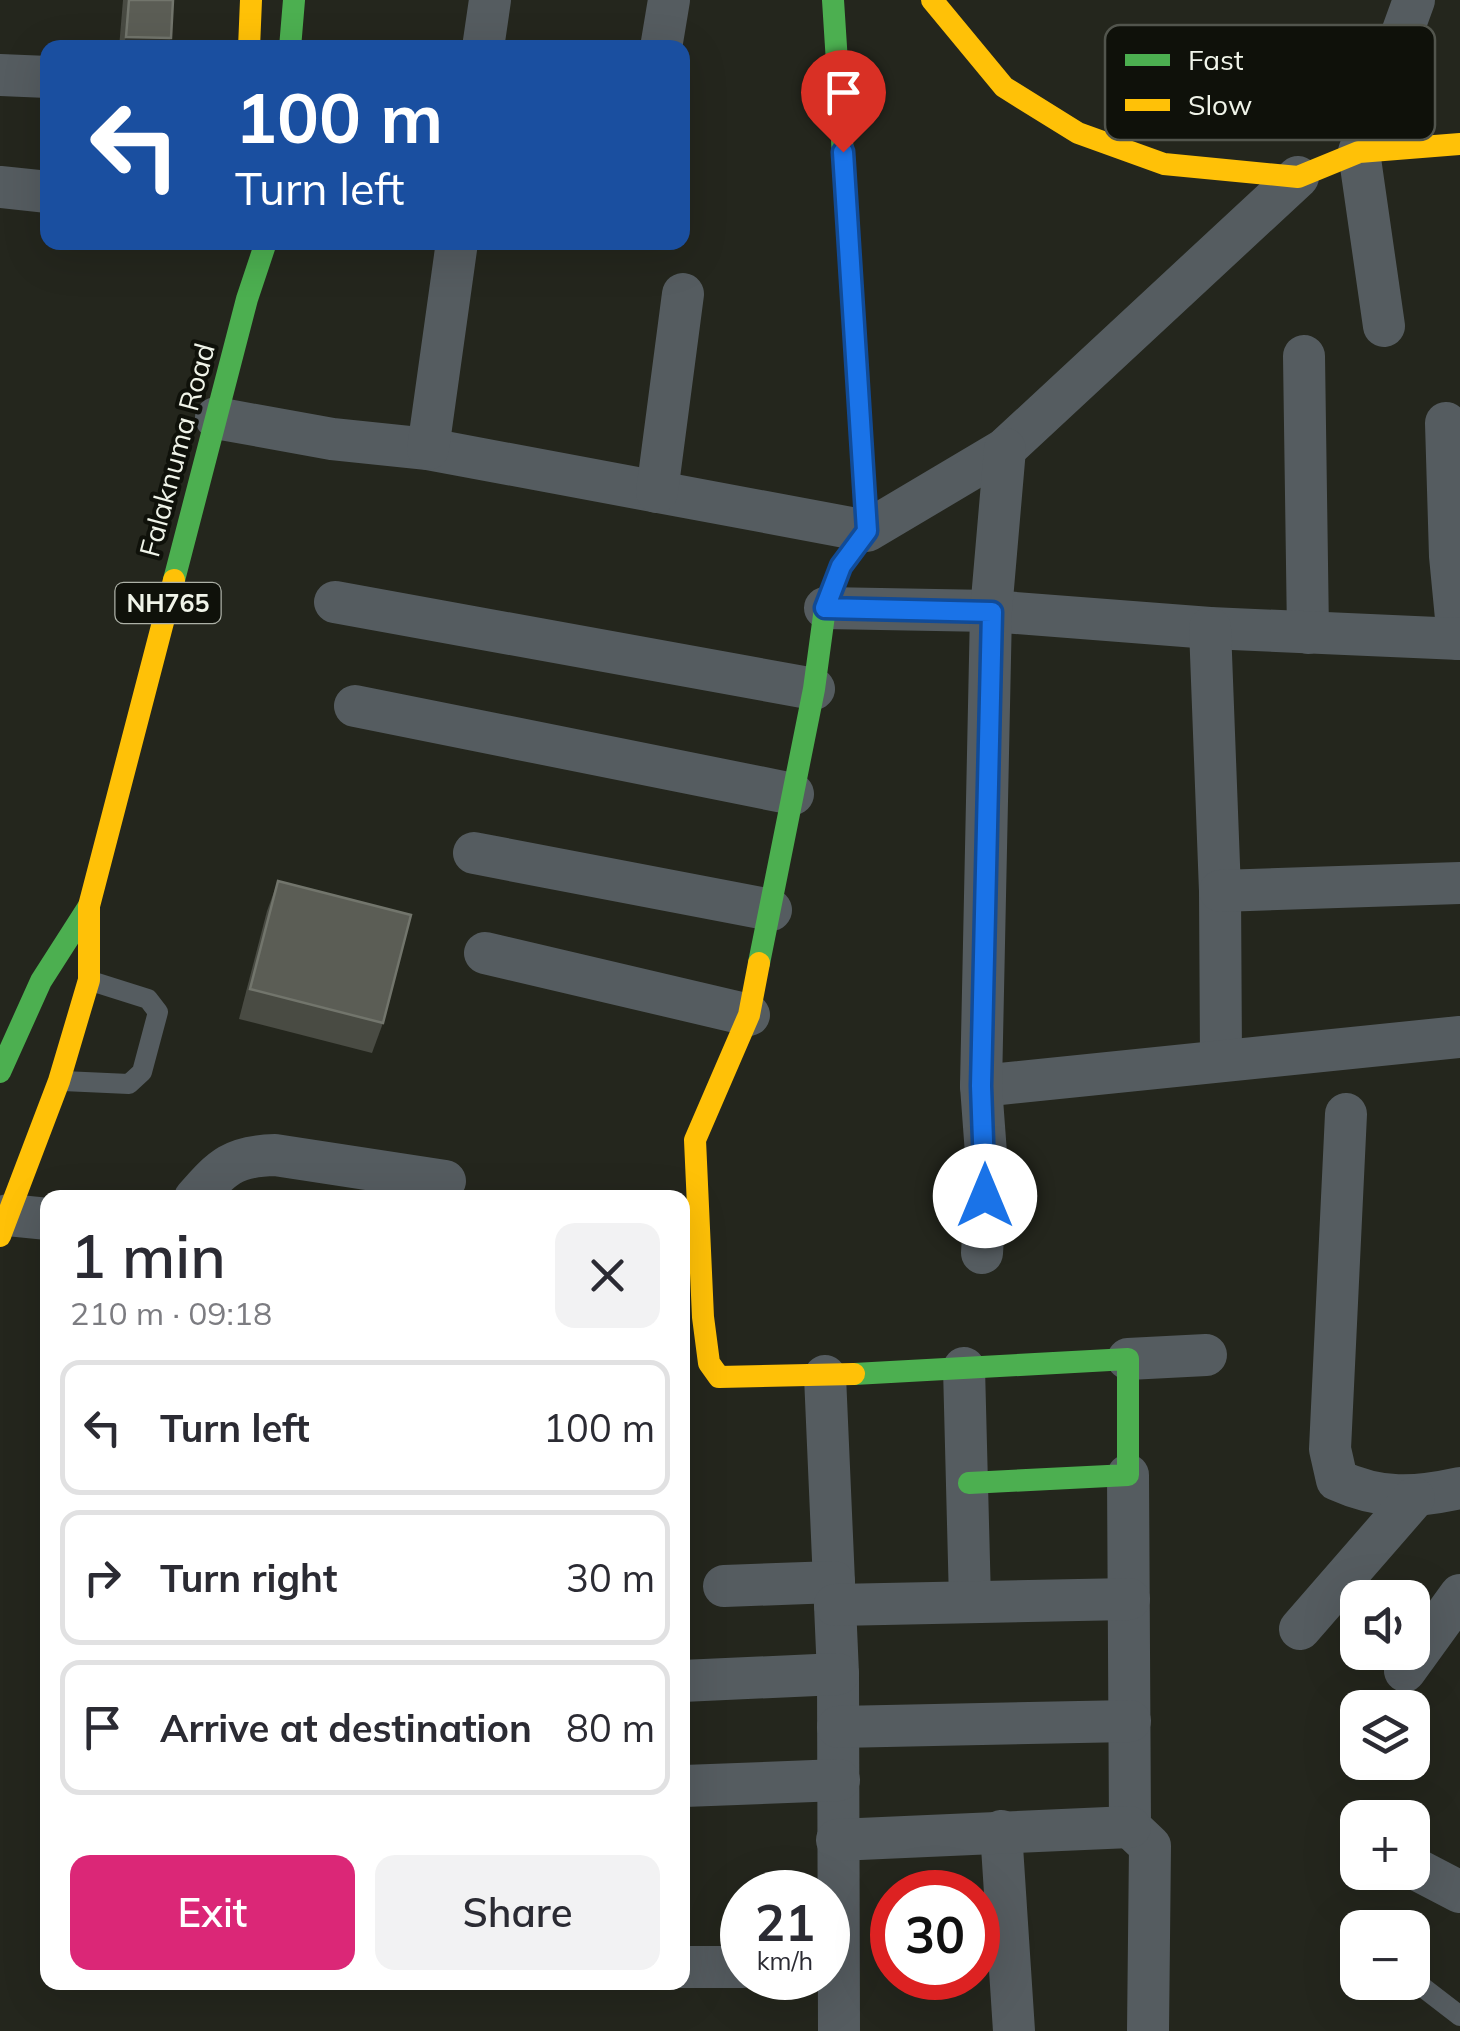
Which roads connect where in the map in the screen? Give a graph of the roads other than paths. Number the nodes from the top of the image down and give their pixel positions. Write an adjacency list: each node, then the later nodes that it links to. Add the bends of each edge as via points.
1 (251, 0): 9 (main road)
2 (294, 0): 10 (main road)
3 (490, 0): 11 (street)
4 (669, 0): 12 (street)
5 (834, 0): 33 (main road)
6 (932, 0): 18 (main road, via 1004,87 1078,133 1164,164)
7 (1414, 0): 8 (street)
8 (1405, 25)
9 (249, 40)
10 (291, 40)
11 (484, 40)
12 (662, 40)
13 (0, 76): 14 (street)
14 (40, 78)
15 (1363, 140): 17 (street)
16 (1460, 144): 17 (main road)
17 (1359, 152): 18 (main road); 26 (street)
18 (1298, 177): 31 (street)
19 (0, 187): 20 (street)
20 (40, 191)
21 (243, 250): 25 (main road, Falaknuma Road / NH765)
22 (263, 250): 25 (main road, Falaknuma Road / NH765)
23 (455, 250): 30 (street)
24 (683, 294): 32 (street)
25 (247, 299): 28 (main road, Falaknuma Road / NH765)
26 (1384, 326)
27 (1304, 356): 38 (street)
28 (216, 418): 30 (street); 46 (main road, Falaknuma Road / NH765)
29 (1446, 423): 39 (street)
30 (428, 449): 32 (street)
31 (1005, 449): 33 (street); 36 (street)
32 (657, 492): 33 (street)
33 (867, 531): 35 (main road, via 841,566)
34 (335, 602): 40 (street)
35 (825, 608): 36 (street); 40 (main road)
36 (992, 612): 37 (street); 55 (street)
37 (1210, 628): 38 (street); 45 (street)
38 (1308, 632): 39 (street)
39 (1459, 639)
40 (814, 689): 42 (main road)
41 (356, 706): 42 (street)
42 (793, 794): 47 (main road)
43 (474, 853): 47 (street)
44 (1460, 883): 45 (street)
45 (1220, 891): 52 (street)
46 (89, 906): 49 (main road, Falaknuma Road / NH765); 53 (main road, Falaknuma Road / NH765, via 41,981)
47 (771, 910): 50 (main road)
48 (485, 954): 50 (street)
49 (89, 980): 54 (main road, Falaknuma Road / NH765); 54 (lane, via 148,999 158,1012 142,1072 129,1084)
50 (749, 1015): 65 (main road, via 695,1140 708,1363 719,1378)
51 (1460, 1037): 52 (street)
52 (1221, 1059): 55 (street)
53 (0, 1072)
54 (59, 1080): 57 (main road, Falaknuma Road / NH765)
55 (981, 1086): 61 (street)
56 (1346, 1114): 69 (street, via 1330,1450 1337,1480)
57 (18, 1137): 60 (main road, Falaknuma Road / NH765)
58 (445, 1181): 59 (street, via 248,1156 226,1166)
59 (204, 1190)
60 (19, 1223)
61 (982, 1253)
62 (1206, 1355): 63 (street)
63 (1128, 1359): 64 (main road); 66 (main road)
64 (964, 1368): 65 (main road); 67 (street)
65 (825, 1376): 71 (street)
66 (1128, 1476): 67 (main road); 73 (street)
67 (969, 1483): 74 (street)
68 (1460, 1488): 69 (street)
69 (1414, 1498): 75 (street)
70 (724, 1586): 71 (street)
71 (834, 1593): 74 (street); 77 (street)
72 (1460, 1595): 76 (street)
73 (1129, 1599): 74 (street); 79 (street)
74 (970, 1602)
75 (1300, 1629)
76 (1405, 1672)
77 (838, 1674): 78 (street); 80 (street)
78 (690, 1681)
79 (1130, 1721): 80 (street); 83 (street)
80 (838, 1726): 81 (street)
81 (839, 1780): 82 (street); 85 (street)
82 (690, 1786)
83 (1130, 1828): 84 (street); 96 (street, via 1150,1846)
84 (1001, 1831): 85 (street); 95 (street)
85 (837, 1840): 86 (street)
86 (836, 1870)
87 (1430, 1876): 88 (street)
88 (1460, 1892)
89 (690, 1967): 90 (street)
90 (720, 1967)
91 (1430, 1993): 93 (lane)
92 (837, 2000): 94 (street)
93 (1460, 2016)
94 (840, 2031)
95 (1014, 2031)
96 (1148, 2031)

